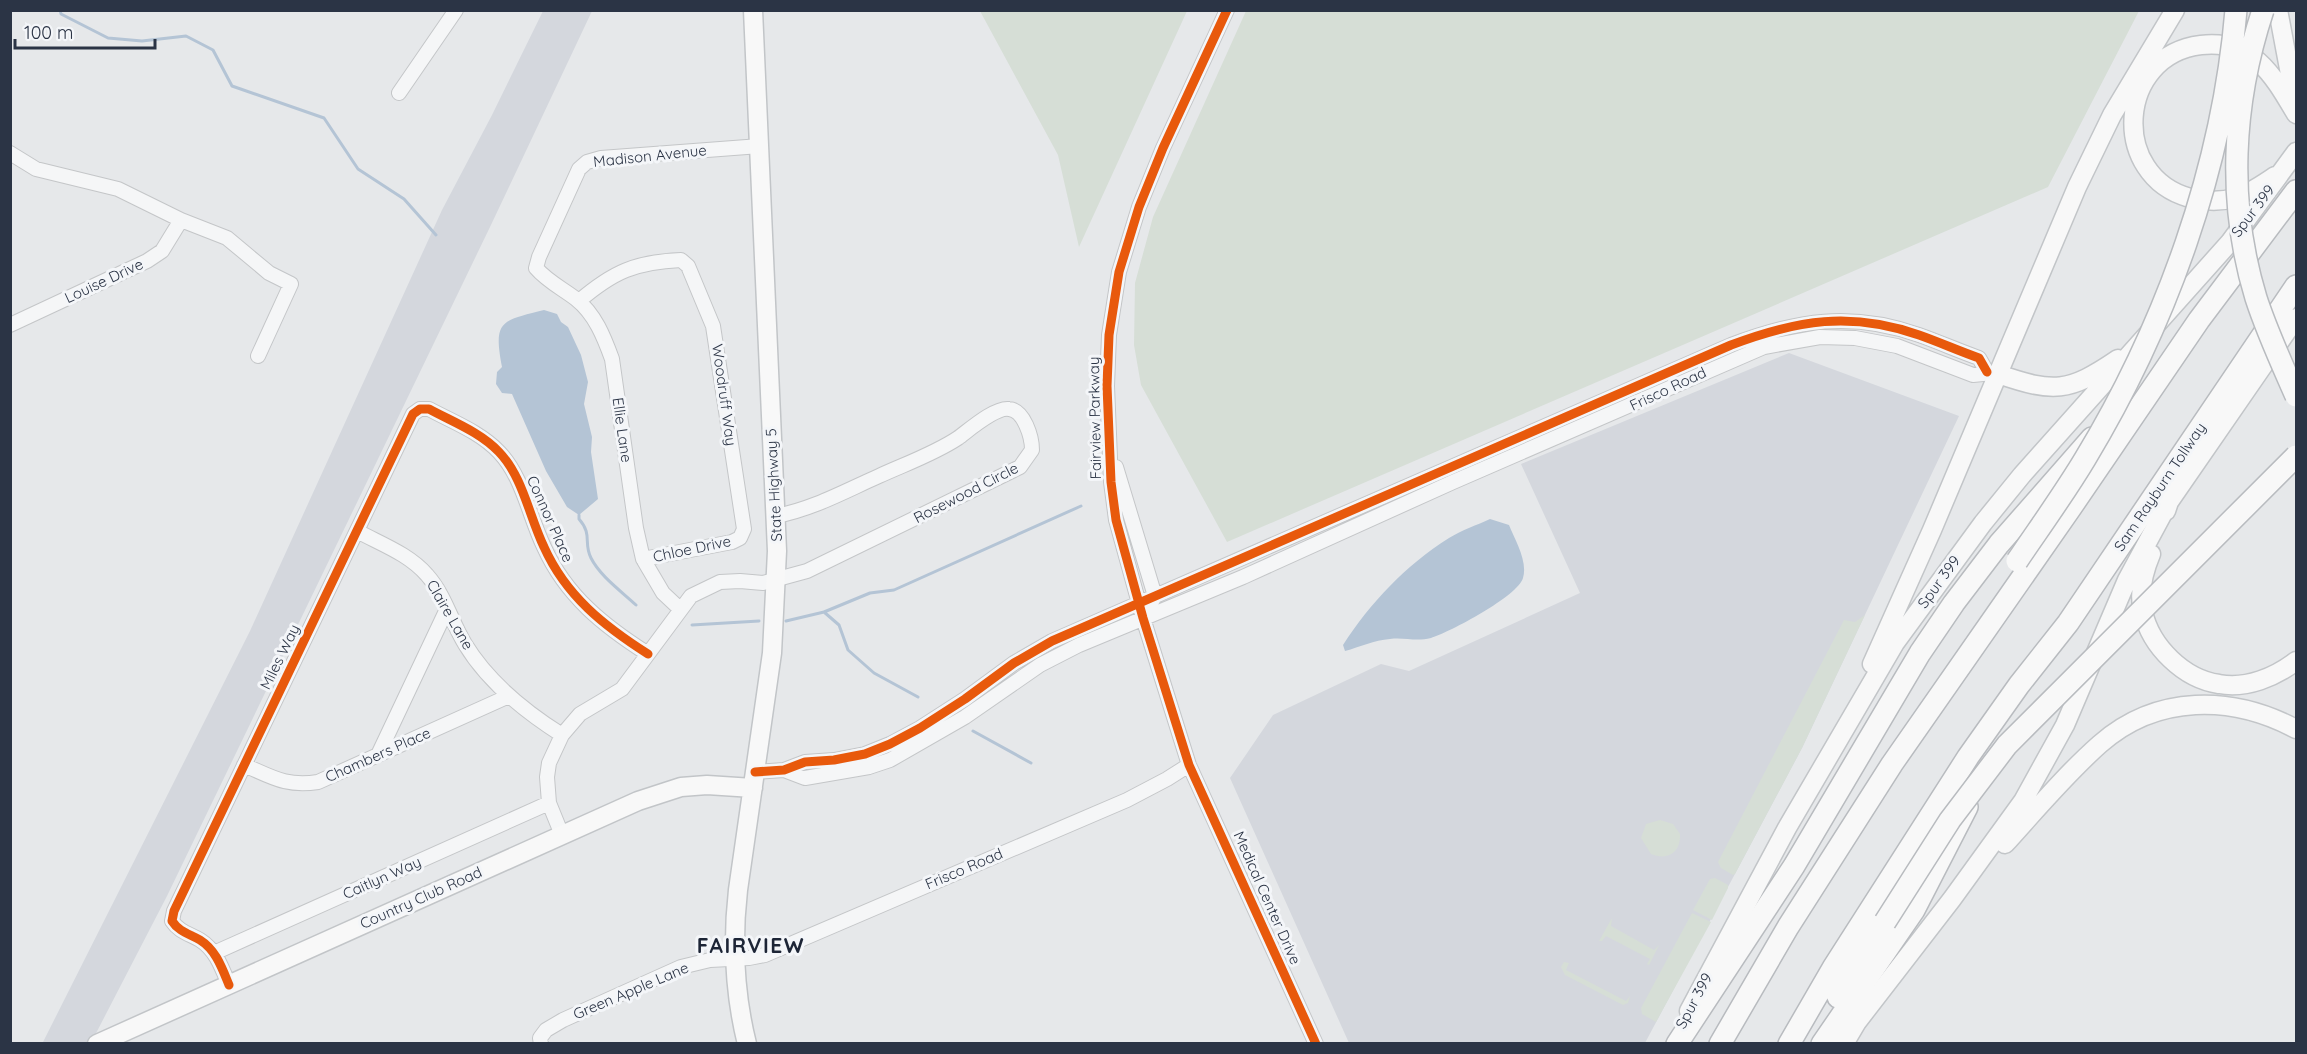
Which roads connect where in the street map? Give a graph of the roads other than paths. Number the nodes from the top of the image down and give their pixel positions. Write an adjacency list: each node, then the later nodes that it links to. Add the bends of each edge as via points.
1 (456, 10): 8 (street)
2 (753, 10): 11 (main road, State Highway 5)
3 (1227, 10): 30 (street, Fairview Parkway, via 1163,148 1119,272 1109,335)
4 (2175, 10): 26 (main road, via 2107,125)
5 (2236, 10): 61 (highway, bridge, via 2227,83 2186,241 2168,291 2115,406 2085,459 1920,699 1840,825 1811,872)
6 (2263, 10): 27 (highway, bridge, via 2239,114 2236,177 2242,241 2257,299)
7 (2278, 10): 9 (main road)
8 (399, 93)
9 (2296, 106)
10 (2296, 114): 14 (main road, via 2270,71 2242,50 2228,46 2190,47 2171,55 2145,79 2135,103 2133,129 2144,162 2156,178 2171,190 2201,200 2235,198)
11 (760, 146): 17 (street, Madison Avenue, via 587,162 579,169); 34 (main road, State Highway 5)
12 (2296, 152): 14 (main road)
13 (10, 153): 16 (street, via 36,170 118,189)
14 (2264, 190): 24 (main road, Spur 399, via 2230,242)
15 (2296, 191): 21 (highway)
16 (181, 220): 22 (street, Louise Drive, via 162,251 147,261); 25 (street, via 227,238 268,273 291,284)
17 (536, 268): 19 (street, Ellie Lane)
18 (2296, 286): 46 (highway, Sam Rayburn Tollway)
19 (579, 301): 37 (street, Woodruff Way, via 603,281 632,267 681,260 688,266 713,326 744,529); 39 (street, Ellie Lane, via 591,314 612,359)
20 (2296, 318): 33 (main road)
21 (2199, 320): 61 (highway, via 1892,764); 70 (highway, via 2021,518 1954,603 1920,653 1794,866)
22 (10, 325)
23 (1762, 340): 26 (street, Frisco Road, via 1864,339 1897,346 1973,375); 29 (street); 31 (street, Frisco Road)
24 (2139, 345): 26 (main road, via 2070,386 2034,386); 51 (main road, Spur 399, via 2022,475 1969,542 1895,643)
25 (258, 356)
26 (1992, 373): 51 (main road)
27 (2296, 396)
28 (420, 409): 35 (street, Miles Way, via 413,414); 47 (street, Connor Place, via 429,409 484,438 500,453 562,579 604,625)
29 (1516, 438): 31 (street); 36 (street)
30 (1110, 442): 41 (street, Fairview Parkway); 42 (street, Fairview Parkway, via 1116,519)
31 (1522, 453): 38 (street, Frisco Road)
32 (2296, 456): 73 (highway, bridge, via 2007,745 1950,819)
33 (2169, 502): 48 (main road, via 2141,588 2143,612 2159,646 2185,670 2221,685 2267,679); 60 (main road, via 2127,580 2043,768)
34 (776, 516): 40 (main road, State Highway 5); 40 (street, Rosewood Circle, via 802,510 938,450 998,411 1017,412 1031,438 1032,450 1020,467 807,571)
35 (357, 531): 43 (street, Claire Lane, via 410,559 439,590); 55 (street, Miles Way)
36 (1304, 531): 38 (street); 41 (street)
37 (740, 537): 39 (street, Chloe Drive, via 732,542)
38 (1311, 546): 45 (street, Frisco Road)
39 (643, 559): 44 (street, Ellie Lane, via 663,593)
40 (776, 581): 44 (street, via 720,582 692,596); 57 (main road, State Highway 5, via 772,653)
41 (1155, 596): 42 (street); 45 (street)
42 (1139, 603): 45 (street, Fairview Parkway); 50 (street, via 1052,640 1014,663)
43 (447, 609): 49 (street, Claire Lane, via 465,645); 54 (street)
44 (680, 609): 47 (street)
45 (1143, 618): 50 (street, Frisco Road, via 1079,645); 56 (street, Fairview Parkway)
46 (2068, 623): 72 (highway, Sam Rayburn Tollway, via 1968,757); 74 (highway, via 2013,714 1914,910)
47 (648, 654): 53 (street, via 622,689 580,714)
48 (2296, 661)
49 (509, 696): 53 (street, Claire Lane); 54 (street, Chambers Place)
50 (969, 705): 57 (street, via 890,760 805,778 784,770)
51 (1844, 727): 69 (main road, Spur 399)
52 (2296, 729): 60 (main road, via 2248,709 2221,705 2196,704 2146,716 2101,743)
53 (562, 735): 58 (street, via 548,770)
54 (378, 755): 55 (street, Chambers Place, via 318,782 299,785)
55 (244, 765): 62 (street, Miles Way, via 172,921)
56 (1189, 765): 63 (street, Frisco Road, via 1127,800 765,955); 68 (street, Medical Center Drive)
57 (754, 780): 59 (main road, Country Club Road, via 681,787 638,801); 63 (main road, State Highway 5, via 738,890)
58 (549, 803): 59 (street); 62 (street, Caitlyn Way)
59 (562, 835): 64 (main road, Country Club Road)
60 (1952, 899): 75 (main road)
61 (1788, 927): 71 (highway)
62 (214, 953): 64 (street)
63 (734, 958): 66 (street, Green Apple Lane, via 699,962 663,975 563,1020 546,1030); 67 (main road, State Highway 5, via 739,1012)
64 (229, 985): 65 (main road, Country Club Road)
65 (97, 1044)
66 (541, 1044)
67 (747, 1044)
68 (1316, 1044)
69 (1671, 1044)
70 (1677, 1044)
71 (1720, 1044)
72 (1789, 1044)
73 (1809, 1044)
74 (1822, 1044)
75 (1844, 1044)

